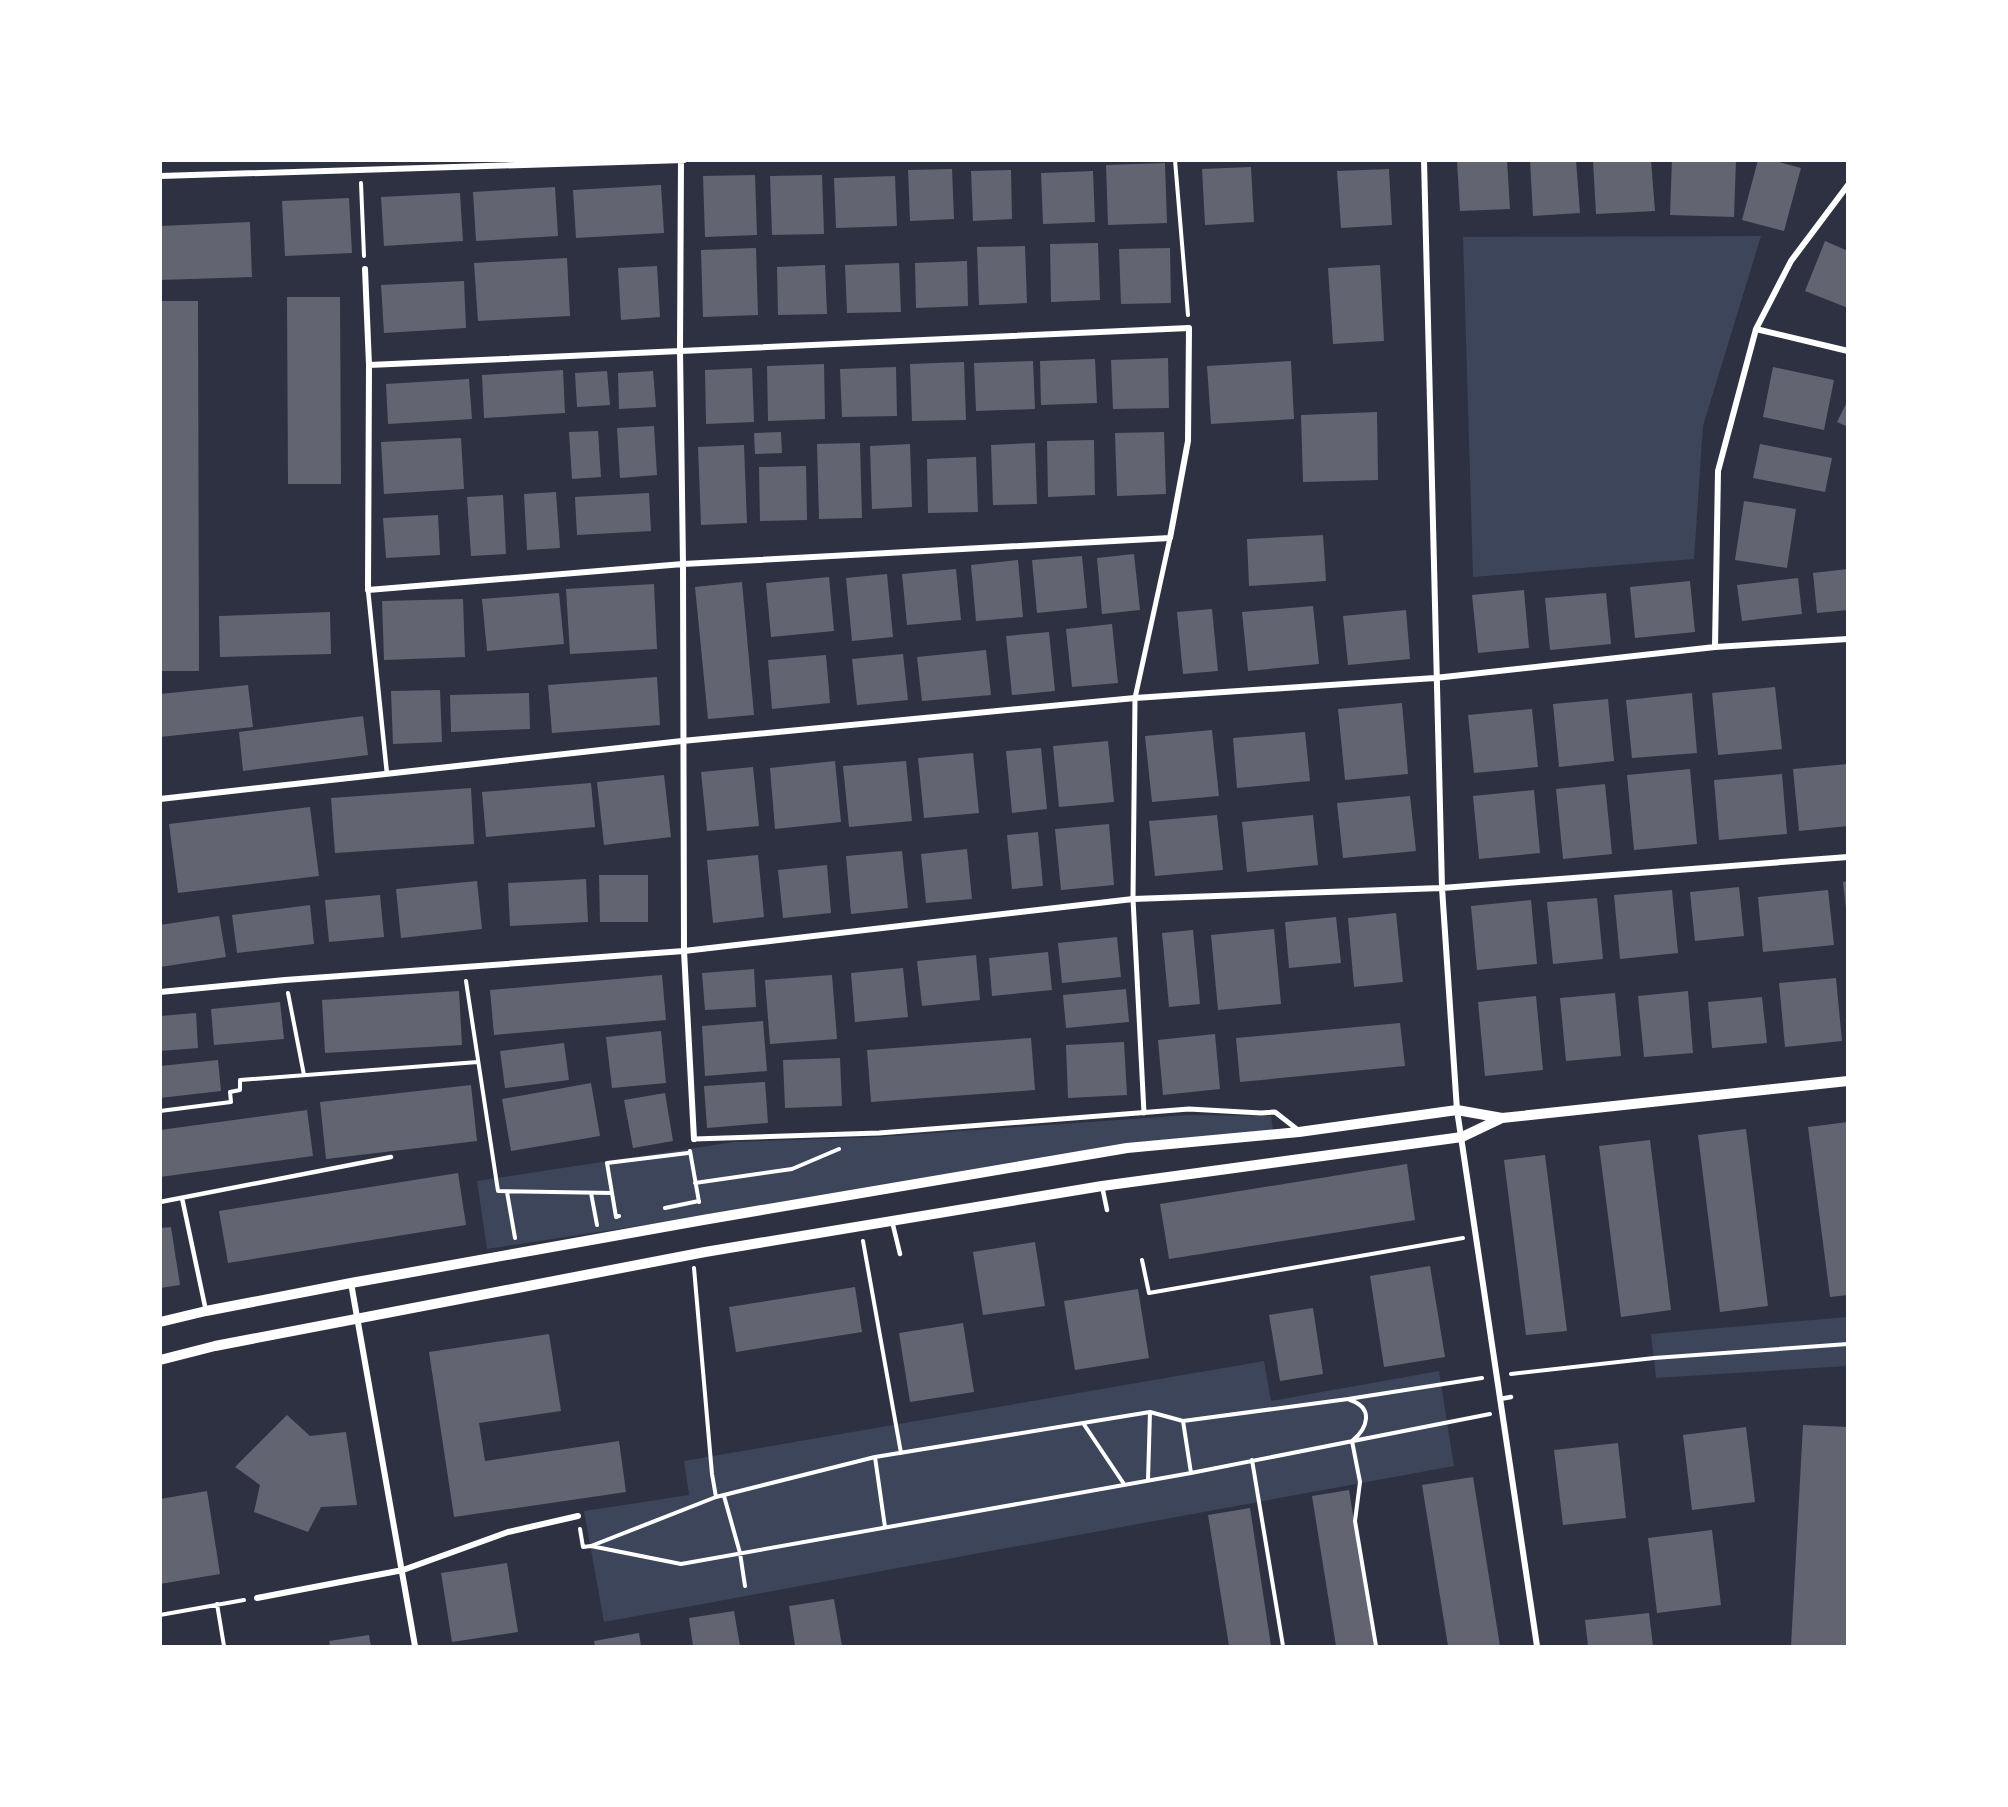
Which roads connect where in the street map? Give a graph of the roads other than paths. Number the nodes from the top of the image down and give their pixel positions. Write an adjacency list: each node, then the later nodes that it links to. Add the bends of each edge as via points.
1 (1424, 160): 15 (street)
2 (682, 161): 3 (street); 7 (street)
3 (160, 176)
4 (1848, 184): 6 (street, via 1791,261)
5 (365, 269): 9 (street)
6 (1756, 329): 8 (street); 14 (street, via 1718,471)
7 (680, 351): 9 (street); 10 (street, via 1189,328 1188,441); 11 (street)
8 (1848, 351)
9 (369, 365): 12 (street)
10 (1170, 538): 11 (street); 16 (street)
11 (683, 564): 12 (street); 17 (street)
12 (368, 590): 18 (lane)
13 (1848, 639): 14 (street)
14 (1715, 647): 15 (street)
15 (1435, 678): 16 (street); 21 (street)
16 (1135, 698): 17 (street); 22 (street)
17 (682, 741): 18 (street); 23 (street)
18 (387, 774): 19 (street)
19 (160, 799)
20 (1848, 856): 21 (street)
21 (1442, 888): 22 (street); 26 (street)
22 (1133, 899): 23 (street); 27 (street)
23 (684, 951): 24 (street); 31 (street)
24 (160, 992)
25 (1848, 1081): 28 (street)
26 (1457, 1110): 28 (street); 29 (street); 30 (street)
27 (1144, 1113): 29 (street, via 1189,1109 1275,1112); 31 (street, via 879,1133)
28 (1502, 1118): 30 (street)
29 (1299, 1132): 39 (street, via 1127,1148)
30 (1462, 1137): 33 (street); 45 (street)
31 (694, 1139)
32 (391, 1157): 34 (lane)
33 (1102, 1186): 36 (lane); 37 (street)
34 (183, 1198): 35 (lane); 40 (lane)
35 (160, 1202)
36 (1107, 1210)
37 (892, 1221): 38 (lane); 41 (street, via 692,1254)
38 (900, 1254)
39 (351, 1283): 40 (street); 41 (street)
40 (206, 1311): 42 (street)
41 (357, 1320): 43 (street); 47 (street)
42 (160, 1322)
43 (160, 1360)
44 (1510, 1397): 45 (lane)
45 (1500, 1399): 50 (street)
46 (578, 1516): 47 (street, via 508,1532)
47 (403, 1570): 48 (street); 49 (street)
48 (257, 1598)
49 (415, 1647)
50 (1538, 1647)

